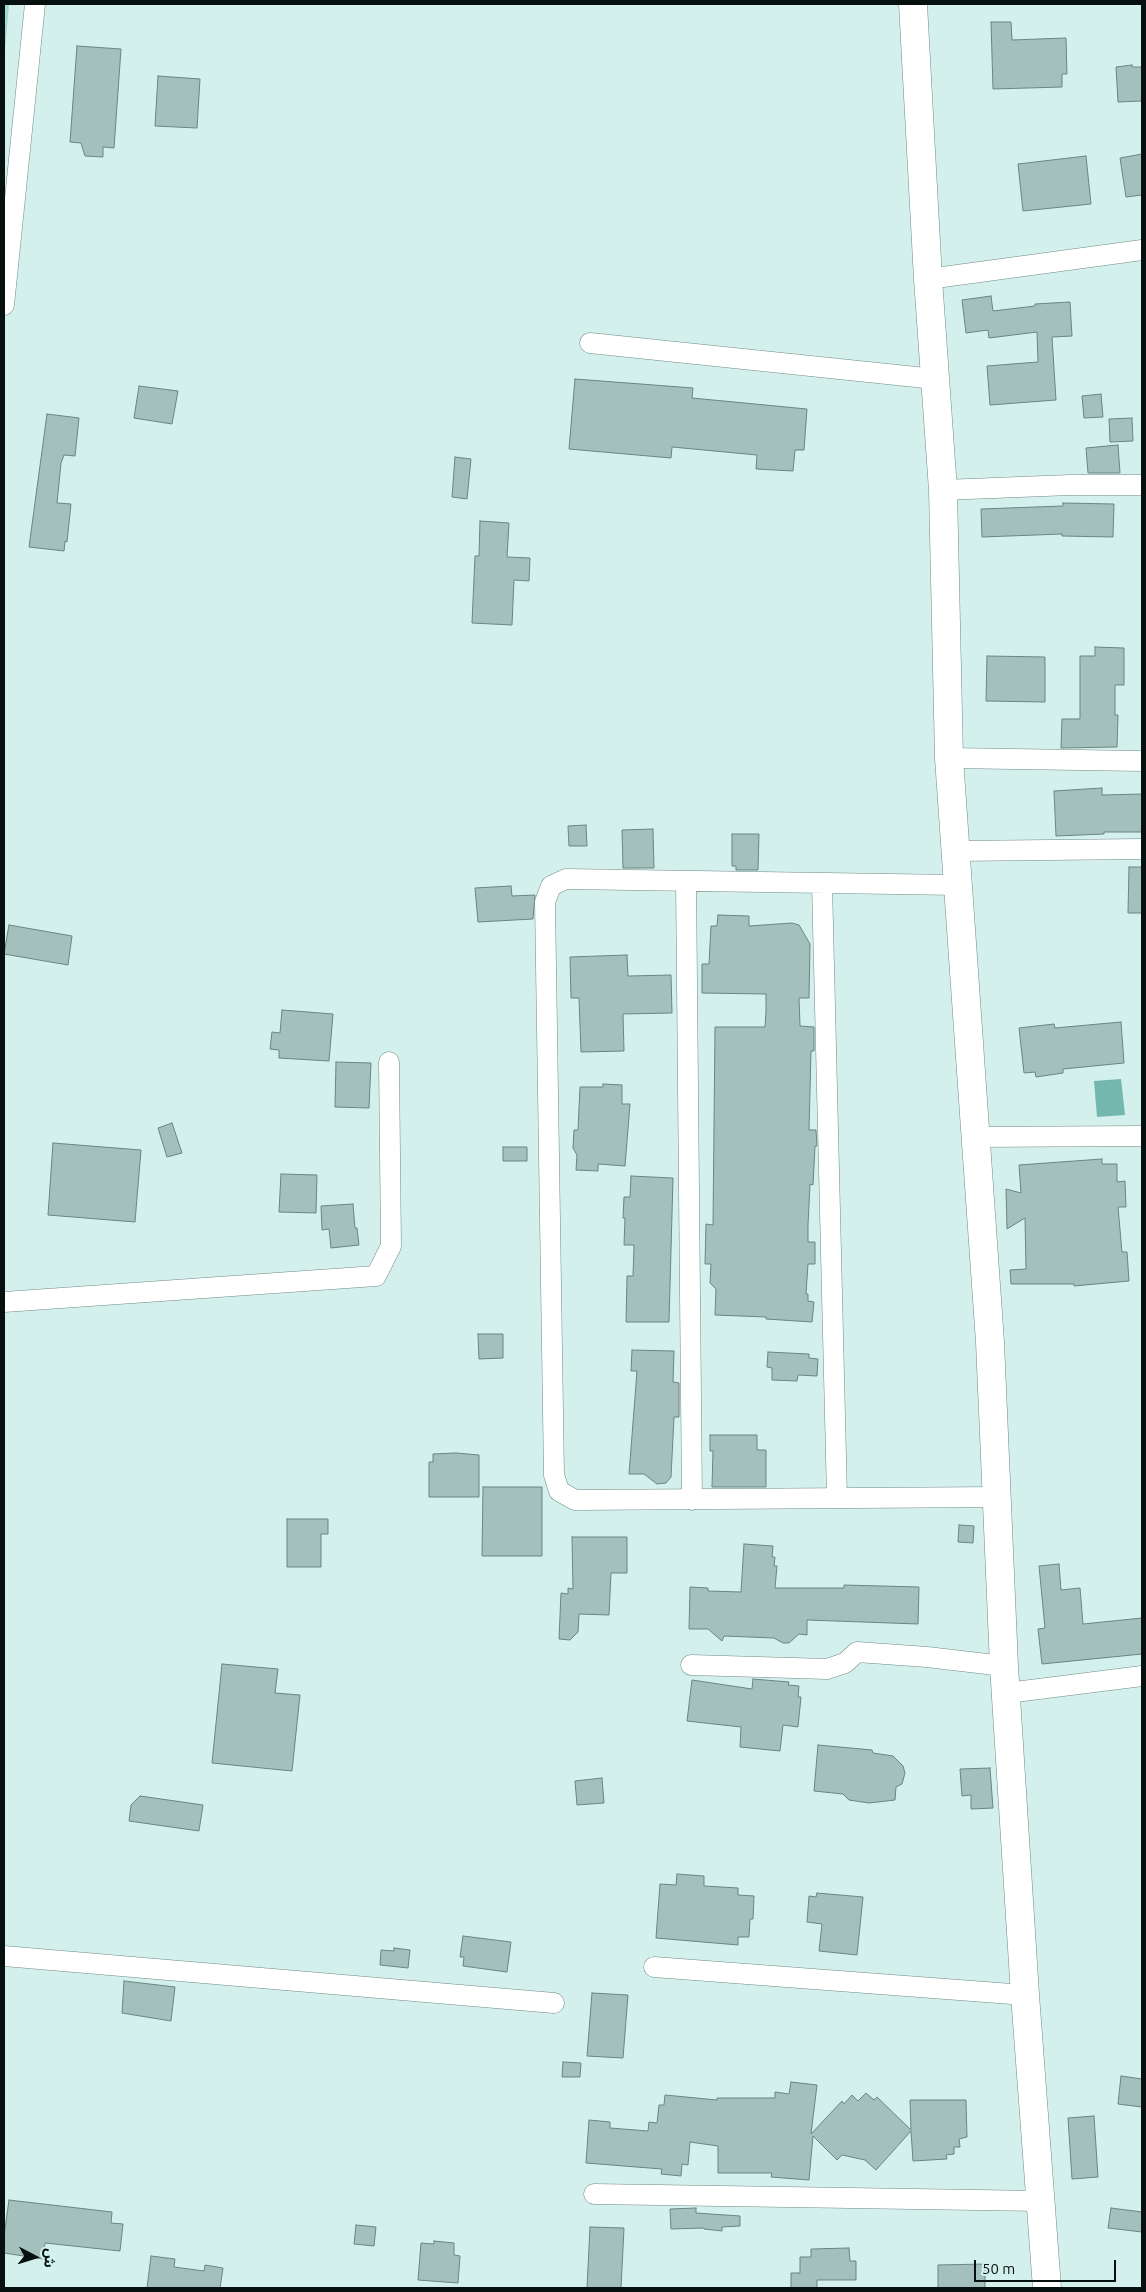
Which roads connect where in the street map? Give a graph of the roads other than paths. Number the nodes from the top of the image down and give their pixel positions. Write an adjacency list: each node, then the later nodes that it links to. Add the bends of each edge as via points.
1 (35, 4): 5 (street)
2 (913, 4): 4 (street)
3 (1142, 250): 4 (street)
4 (928, 279): 7 (street)
5 (4, 305)
6 (590, 343): 7 (street)
7 (935, 379): 9 (street)
8 (1142, 485): 9 (street)
9 (943, 490): 10 (street)
10 (948, 758): 11 (street); 13 (street)
11 (1142, 761)
12 (1142, 849): 13 (street)
13 (956, 851): 16 (street)
14 (686, 881): 15 (street); 23 (street); 23 (street, via 566,880 551,886 545,902 554,1475 559,1491 575,1500)
15 (822, 884): 16 (street); 22 (street)
16 (957, 886): 19 (street)
17 (389, 1062): 20 (street, via 391,1246 376,1276)
18 (1142, 1136): 19 (street)
19 (975, 1137): 21 (street)
20 (4, 1302)
21 (997, 1497): 22 (street); 25 (street)
22 (837, 1498): 23 (street)
23 (692, 1500)
24 (691, 1665): 25 (street, via 827,1669 845,1663 857,1652 864,1652)
25 (1004, 1666): 27 (street)
26 (1142, 1676): 27 (street)
27 (1007, 1693): 30 (street)
28 (4, 1956): 31 (street)
29 (654, 1967): 30 (street)
30 (1025, 1995): 33 (street)
31 (554, 2003)
32 (594, 2194): 33 (street)
33 (1041, 2202): 34 (street)
34 (1047, 2288)

